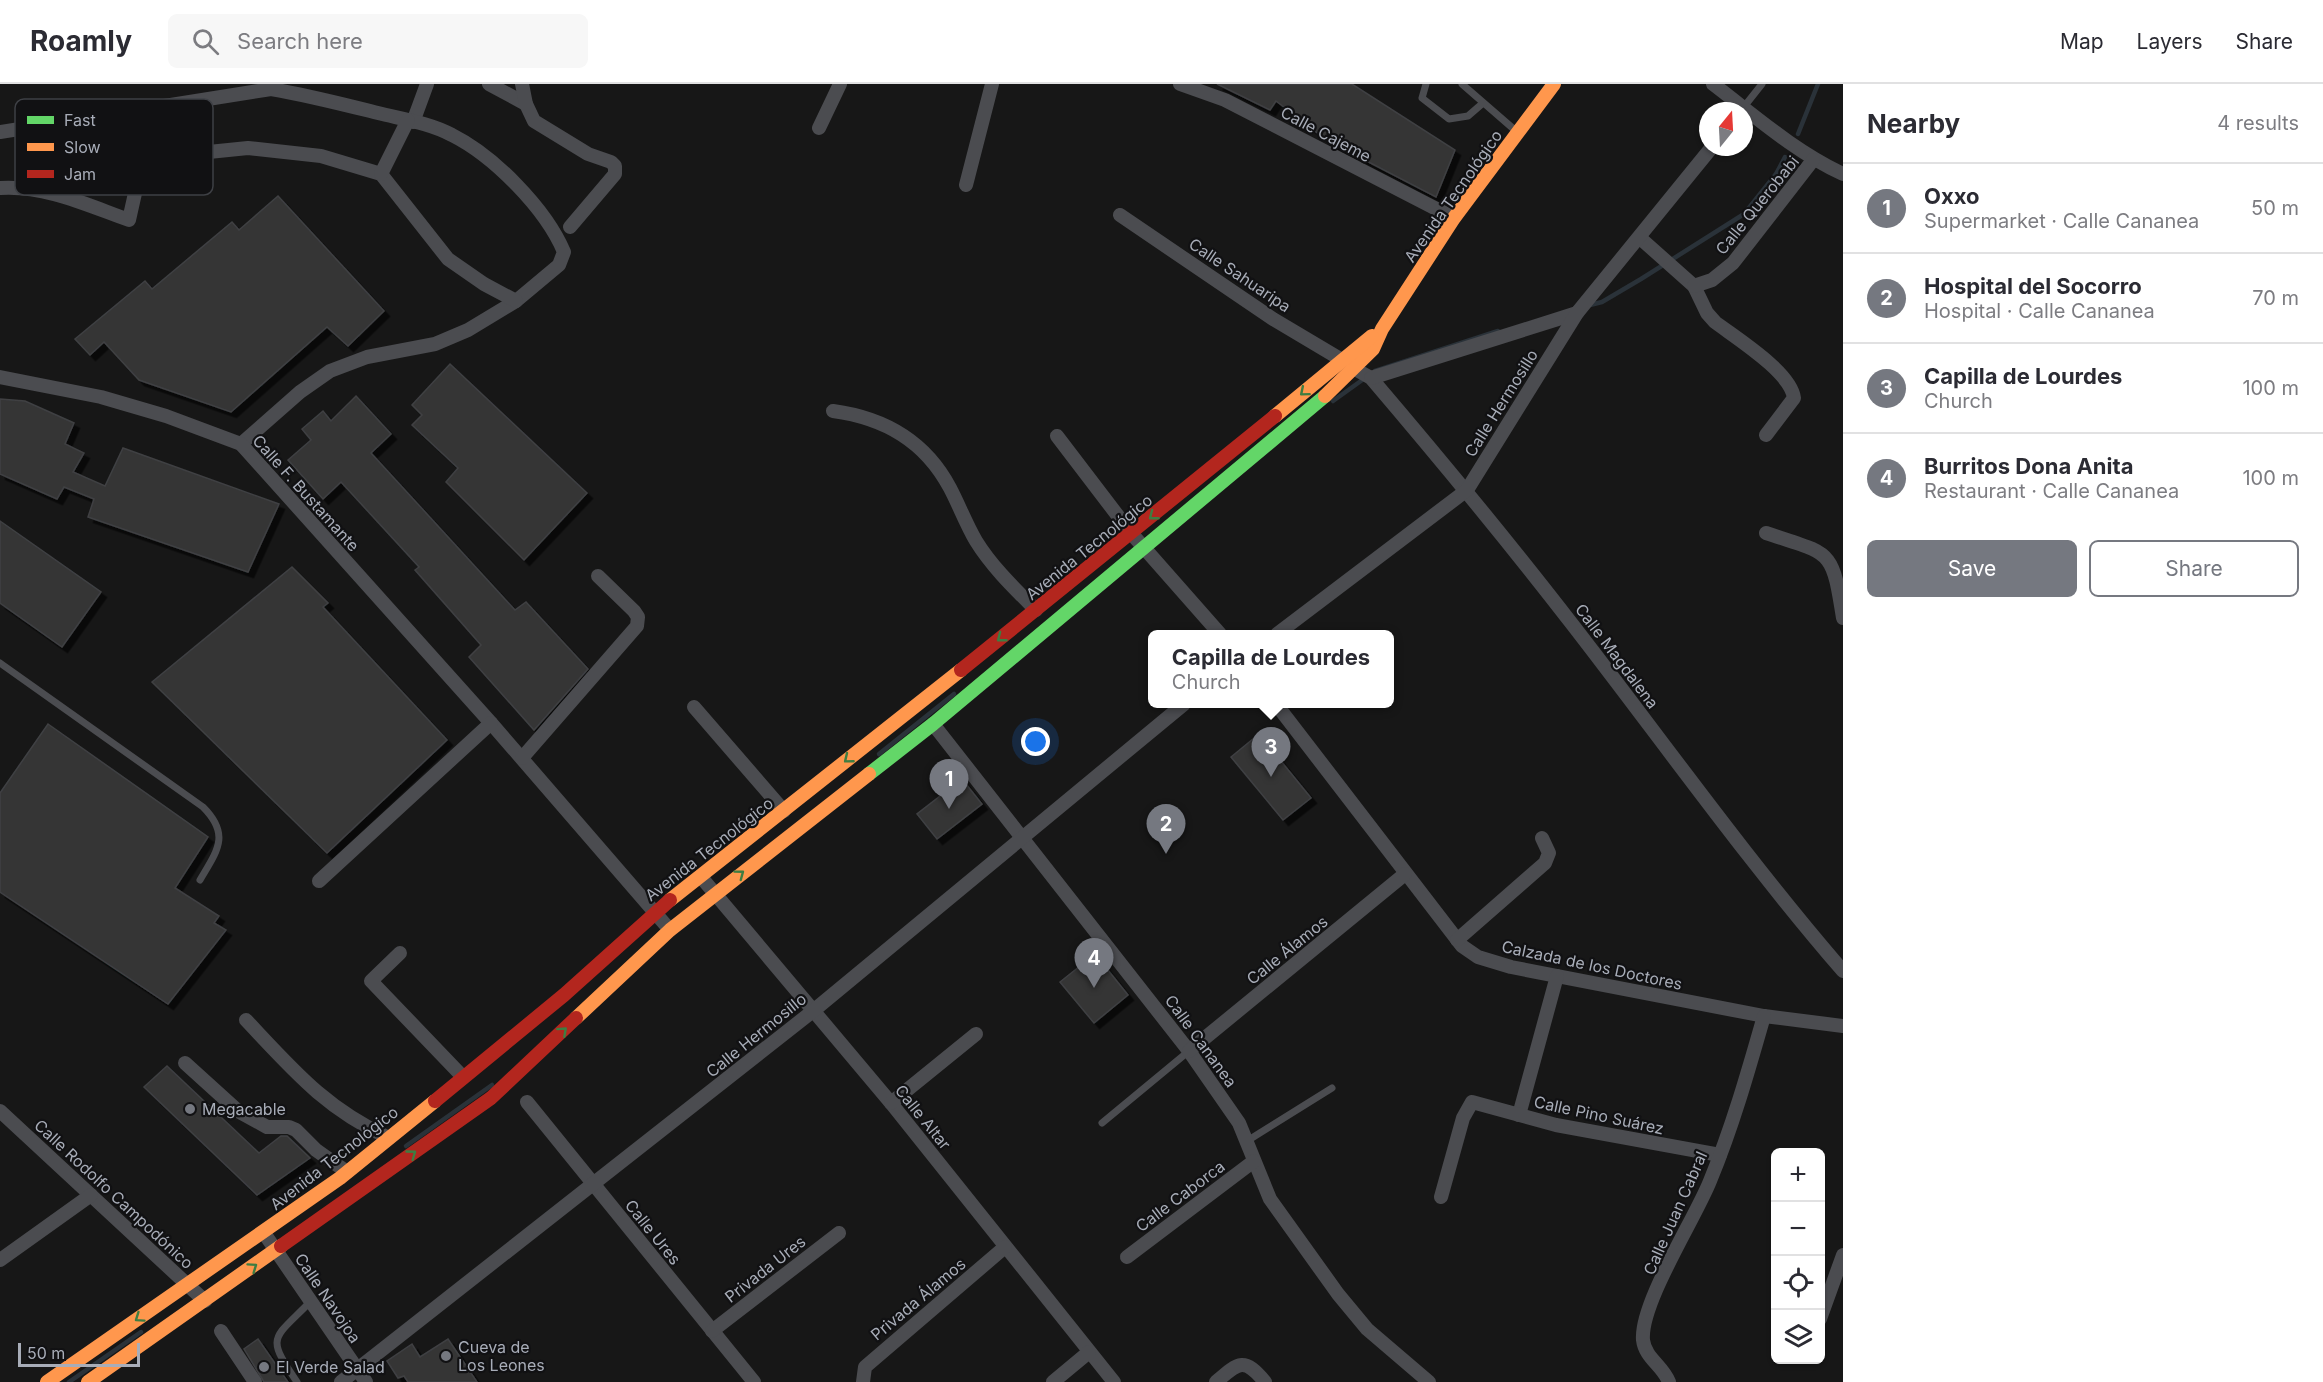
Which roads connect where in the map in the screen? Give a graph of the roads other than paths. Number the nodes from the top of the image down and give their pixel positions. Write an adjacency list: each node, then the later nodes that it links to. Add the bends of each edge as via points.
1 (427, 84): 18 (street)
2 (489, 84): 16 (street)
3 (522, 84): 16 (street)
4 (840, 84): 19 (street)
5 (992, 84): 28 (street)
6 (1180, 84): 34 (street, Calle Cajeme, via 1225,100)
7 (1426, 84): 15 (lane, via 1422,98 1449,119 1468,116)
8 (1462, 84): 15 (lane)
9 (1554, 84): 22 (main road, Avenida Tecnológico)
10 (1713, 84): 13 (street)
11 (1762, 84): 14 (lane)
12 (213, 99): 18 (street, via 271,90)
13 (1734, 102)
14 (1748, 102)
15 (1483, 103): 22 (lane)
16 (526, 104): 35 (street, via 534,121 615,166 615,174)
17 (1753, 117): 25 (street)
18 (411, 121): 26 (street); 38 (street, via 451,134 477,150 521,190 554,228 564,252 559,265)
19 (819, 128)
20 (15, 130): 21 (street)
21 (0, 132)
22 (1518, 133): 34 (main road, Avenida Tecnológico)
23 (213, 152): 26 (street, via 248,148 321,156)
24 (1705, 156): 36 (street, Calle Hermosillo)
25 (1813, 160): 27 (street); 37 (street, Calle Querobabi, via 1733,263 1713,280)
26 (381, 174): 38 (street, via 447,259)
27 (1843, 174)
28 (966, 185)
29 (15, 187): 30 (street)
30 (0, 188)
31 (58, 195): 32 (street, via 129,220)
32 (135, 195)
33 (1120, 214): 41 (street, Calle Sahuaripa, via 1273,319)
34 (1454, 218): 40 (main road, Avenida Tecnológico)
35 (570, 227)
36 (1640, 238): 37 (street); 39 (street, Calle Hermosillo)
37 (1694, 286): 48 (street, via 1707,313 1775,369 1793,390 1794,398)
38 (516, 301): 50 (street, via 468,330 435,344 367,357 330,372 300,392)
39 (1577, 314): 45 (street); 53 (street, Calle Hermosillo)
40 (1382, 329): 41 (main road, Avenida Tecnológico); 42 (main road, Avenida Tecnológico, via 1373,349)
41 (1342, 360): 43 (main road, Avenida Tecnológico)
42 (1355, 369): 45 (street, Calle Magdalena); 46 (main road, Avenida Tecnológico)
43 (1330, 370): 46 (main road); 51 (main road, Avenida Tecnológico, one-way to 51)
44 (0, 377): 50 (street, Calle F. Bustamante, via 101,397)
45 (1371, 378): 53 (street, Calle Magdalena)
46 (1341, 382): 52 (main road, Avenida Tecnológico)
47 (833, 411): 58 (street, via 860,415 915,442 932,459 976,541 1001,575)
48 (1766, 435)
49 (1057, 436): 54 (street)
50 (241, 444): 66 (street, Calle F. Bustamante)
51 (1203, 476): 52 (main road); 54 (main road, Avenida Tecnológico, one-way to 54)
52 (1213, 488): 56 (main road, Avenida Tecnológico)
53 (1467, 490): 61 (street, Calle Hermosillo); 81 (street, Calle Magdalena, via 1734,839)
54 (1131, 533): 56 (street); 58 (main road, Avenida Tecnológico)
55 (1766, 533): 59 (street, via 1814,549 1831,562)
56 (1143, 546): 60 (street); 67 (main road, Avenida Tecnológico)
57 (598, 576): 68 (street, via 634,611 637,626)
58 (1036, 610): 69 (main road, Avenida Tecnológico, one-way to 69)
59 (1843, 618)
60 (1217, 630)
61 (1282, 630)
62 (0, 663): 74 (lane, via 216,819 219,844)
63 (694, 707): 69 (street)
64 (1179, 708): 70 (street, Calle Hermosillo)
65 (1279, 708): 72 (street, Calzada de los Doctores)
66 (491, 723): 68 (street, Calle F. Bustamante); 75 (street)
67 (933, 724): 70 (street, Calle Cananea); 76 (main road, Avenida Tecnológico, one-way to 67)
68 (522, 758): 77 (street, Calle F. Bustamante)
69 (784, 811): 73 (main road, Avenida Tecnológico)
70 (1022, 837): 83 (street, Calle Hermosillo); 88 (street, Calle Cananea)
71 (1542, 838): 79 (street, via 1549,853 1545,863)
72 (1405, 874): 79 (street, Calzada de los Doctores); 88 (street, Calle Álamos)
73 (701, 877): 76 (street, Calle Altar); 77 (main road, Avenida Tecnológico)
74 (200, 880)
75 (319, 881)
76 (715, 894): 78 (main road, Avenida Tecnológico); 83 (street, Calle Altar)
77 (655, 911): 78 (street, Calle F. Bustamante); 90 (main road, Avenida Tecnológico, via 564,995)
78 (670, 930): 108 (main road, Avenida Tecnológico, one-way to 78, via 491,1098)
79 (1456, 940): 82 (street, Calzada de los Doctores, via 1478,957)
80 (400, 953): 90 (street, via 371,981)
81 (1843, 971)
82 (1557, 975): 84 (street, Calzada de los Doctores); 95 (street)
83 (813, 1011): 93 (street, Calle Altar); 102 (street, Calle Hermosillo)
84 (1764, 1016): 86 (street, Calzada de los Doctores); 99 (street, Calle Juan Cabral)
85 (246, 1020): 97 (street, via 311,1088 342,1113)
86 (1843, 1026)
87 (976, 1034): 93 (street)
88 (1189, 1051): 96 (lane); 98 (street, Calle Cananea, via 1239,1123)
89 (185, 1063): 101 (street, via 238,1111 267,1127 296,1130)
90 (463, 1077): 97 (main road, Avenida Tecnológico)
91 (1332, 1088): 98 (lane)
92 (527, 1102): 102 (street, Calle Ures)
93 (891, 1103): 107 (street, Calle Altar)
94 (0, 1111): 103 (street, Calle Rodolfo Campodónico)
95 (1519, 1115): 99 (street, Calle Pino Suárez); 104 (street, Calle Pino Suárez, via 1472,1102 1463,1118)
96 (1102, 1124)
97 (389, 1138): 101 (main road, Avenida Tecnológico)
98 (1247, 1141): 100 (street, Calle Cananea)
99 (1720, 1155): 132 (street, Calle Juan Cabral, via 1646,1320 1646,1351)
100 (1254, 1161): 110 (street, Calle Caborca); 131 (street, Calle Cananea, via 1270,1199 1338,1294 1367,1329)
101 (347, 1172): 105 (main road, Avenida Tecnológico)
102 (593, 1186): 116 (street, Calle Ures); 119 (street, Calle Hermosillo)
103 (91, 1195): 111 (street); 112 (street, Calle Rodolfo Campodónico)
104 (1441, 1197)
105 (264, 1233): 108 (street, Calle Navojoa); 112 (main road, Avenida Tecnológico)
106 (838, 1233): 116 (street, Privada Ures)
107 (1005, 1247): 118 (street, Calle Altar); 126 (street, Privada Álamos, via 865,1367)
108 (276, 1251): 113 (main road, Avenida Tecnológico, one-way to 108); 114 (street, Calle Navojoa)
109 (1843, 1255): 115 (street)
110 (1127, 1257)
111 (0, 1260)
112 (187, 1284): 113 (street, Calle Rodolfo Campodónico); 120 (main road, Avenida Tecnológico, one-way to 120)
113 (205, 1301): 121 (main road, Avenida Tecnológico)
114 (310, 1302): 119 (street, Calle Navojoa); 123 (lane, via 281,1332 276,1346)
115 (1824, 1310)
116 (712, 1331): 125 (street, Calle Ures)
117 (221, 1332): 122 (street)
118 (1089, 1352): 127 (street); 128 (street, Calle Altar)
119 (362, 1376): 124 (street, Calle Hermosillo)
120 (47, 1382)
121 (88, 1382)
122 (255, 1382)
123 (297, 1382)
124 (341, 1382)
125 (754, 1382)
126 (863, 1382)
127 (1053, 1382)
128 (1114, 1382)
129 (1216, 1382): 130 (street, via 1235,1365 1243,1364 1252,1367)
130 (1265, 1382)
131 (1429, 1382)
132 (1669, 1382)

